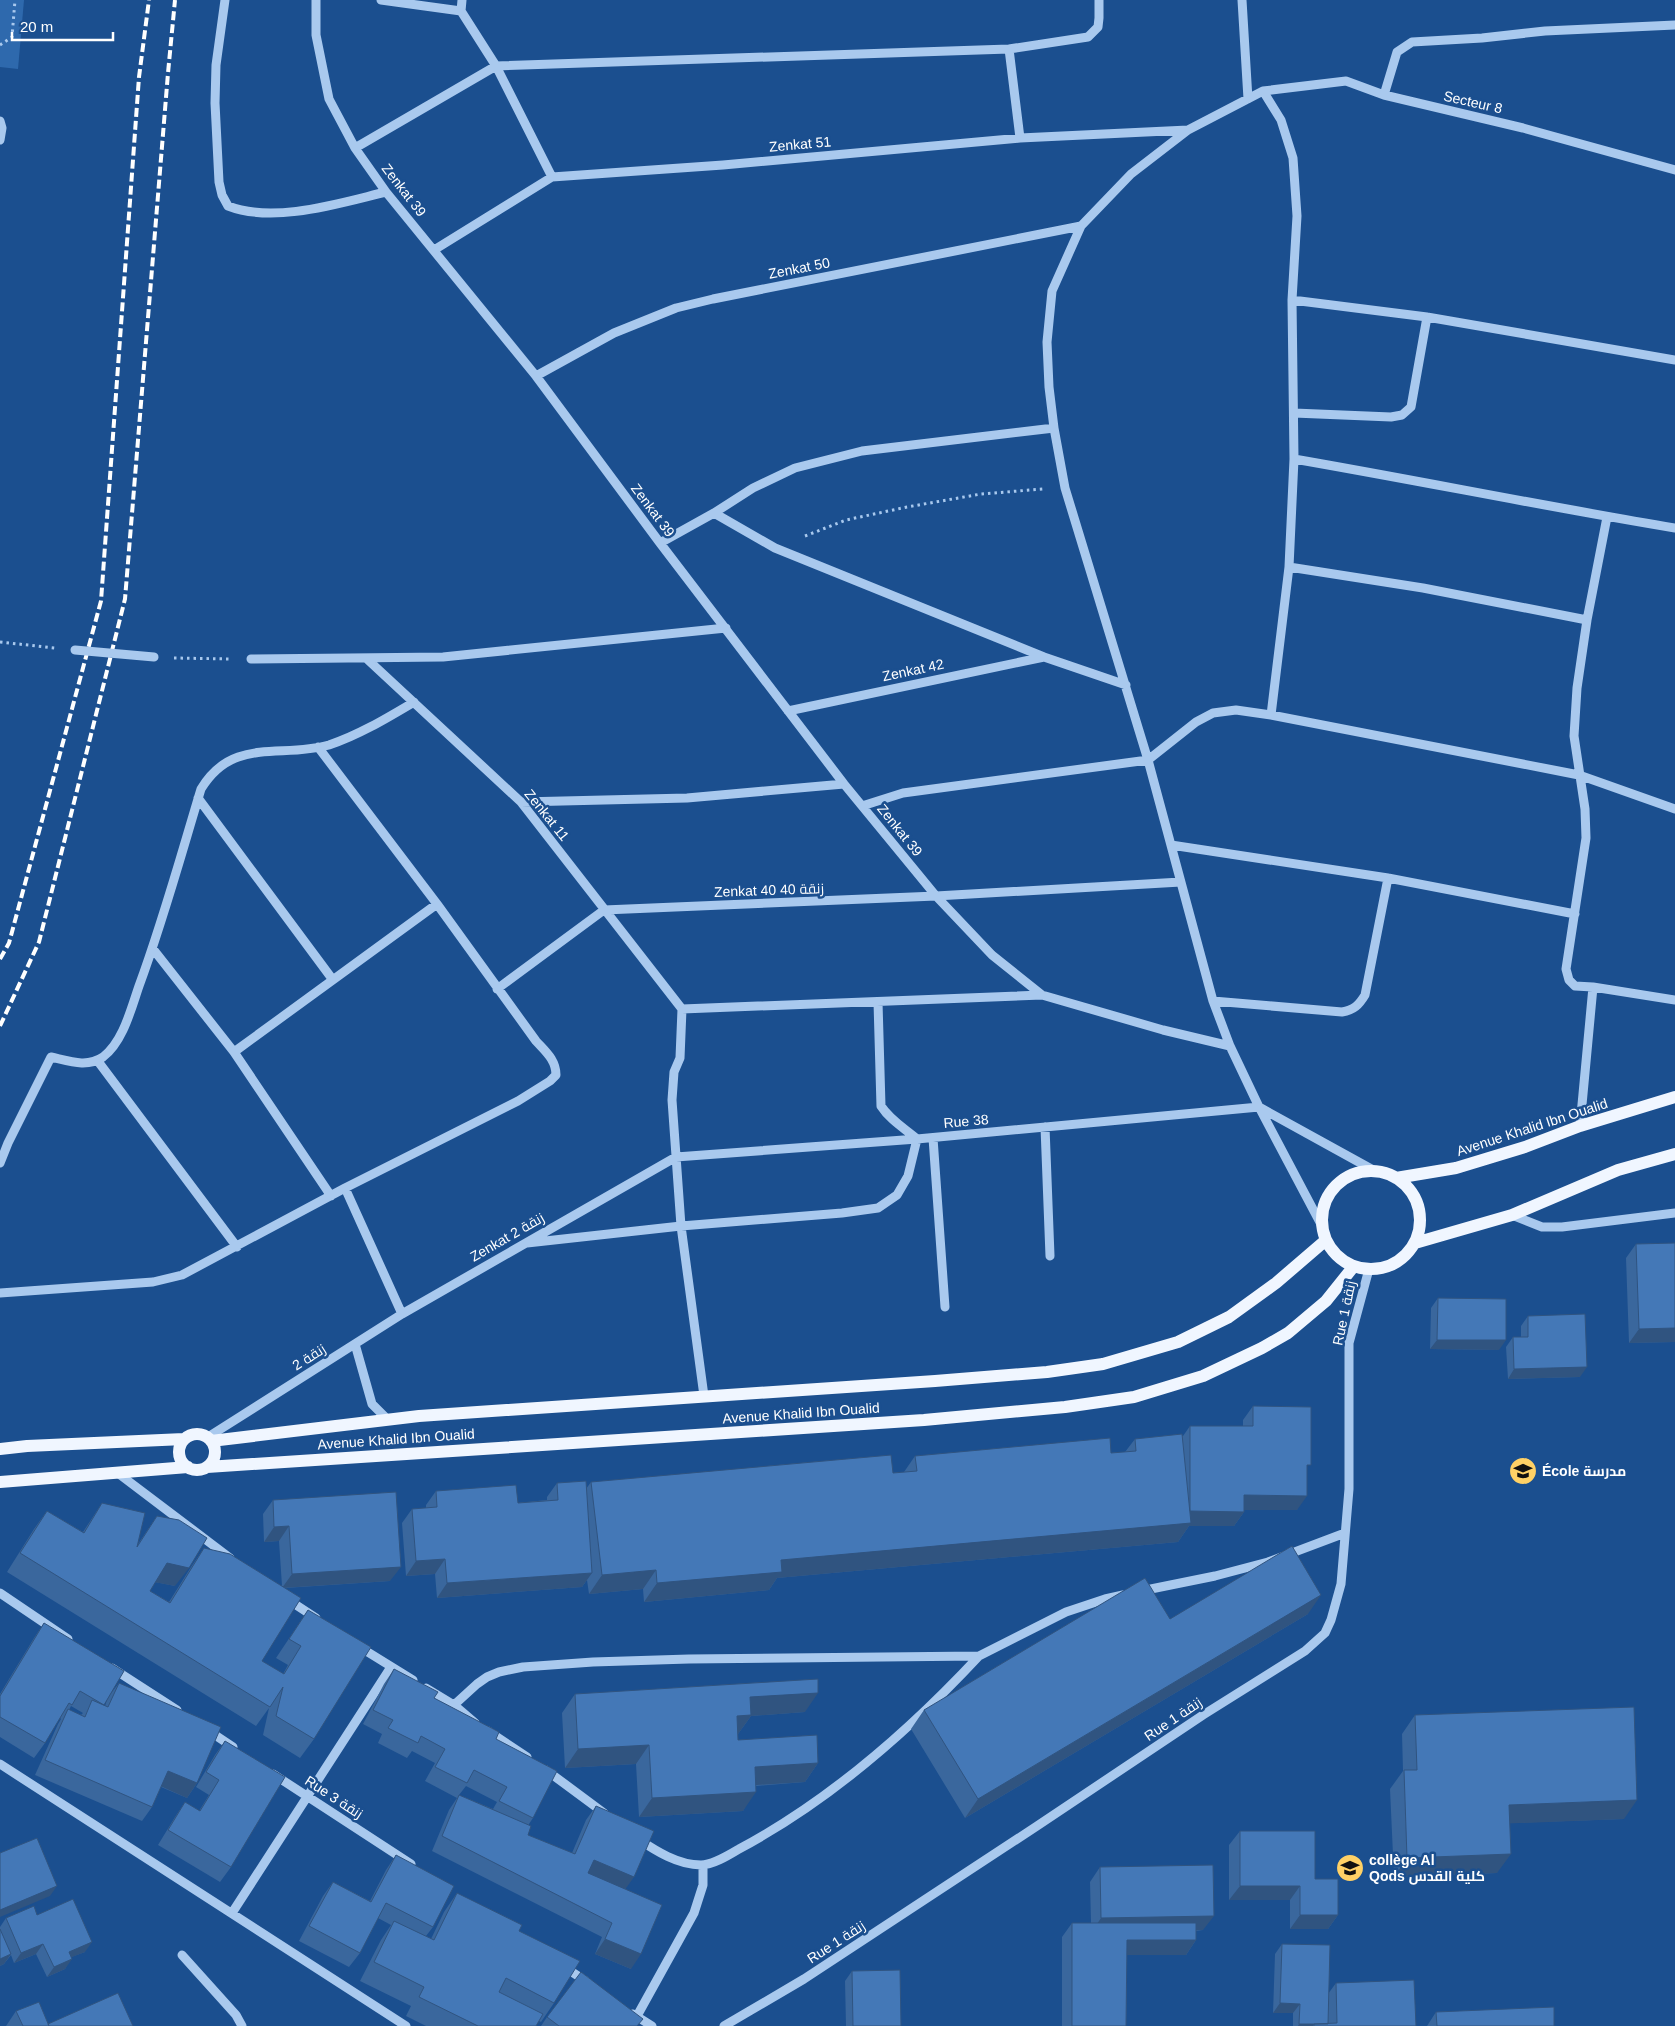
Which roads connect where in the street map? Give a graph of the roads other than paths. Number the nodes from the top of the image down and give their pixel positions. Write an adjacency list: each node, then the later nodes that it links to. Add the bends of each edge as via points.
1 (225, 0): 21 (street, via 216,65 215,103 219,182 228,206 243,212 264,213 320,208)
2 (316, 0): 18 (street, Zenkat 39, via 316,35 329,99)
3 (381, 0): 7 (street)
4 (462, 0): 7 (street)
5 (1099, 0): 9 (street, via 1098,27 1088,36)
6 (1242, 0): 13 (street)
7 (461, 11): 10 (street)
8 (1675, 25): 12 (street, via 1412,42 1398,52)
9 (1009, 49): 10 (street); 16 (street)
10 (496, 66): 18 (street); 20 (street)
11 (1263, 91): 12 (street, Secteur 8, via 1346,81); 13 (street); 24 (street, via 1281,120 1293,158 1297,216)
12 (1384, 95): 19 (street, Secteur 8, via 1523,128)
13 (1248, 99): 15 (street)
14 (1, 125): 17 (street)
15 (1188, 130): 16 (street, Zenkat 51); 22 (street, via 1132,174)
16 (1020, 138): 20 (street, Zenkat 51)
17 (0, 140)
18 (355, 148): 21 (street, Zenkat 39)
19 (1675, 170)
20 (552, 177): 23 (street, Zenkat 51)
21 (386, 192): 23 (street, Zenkat 39)
22 (1081, 226): 27 (street, Zenkat 50, via 676,308 614,333); 29 (street, via 1052,291 1047,342)
23 (434, 250): 27 (street, Zenkat 39)
24 (1292, 300): 25 (street); 28 (street)
25 (1427, 317): 26 (street); 28 (street, via 1411,407 1402,415)
26 (1675, 360)
27 (536, 376): 34 (street, Zenkat 39)
28 (1294, 413): 30 (street)
29 (1054, 428): 31 (street, via 862,451 795,468 753,488); 43 (street, via 1065,488)
30 (1294, 460): 32 (street); 35 (street)
31 (714, 513): 34 (street); 39 (street, via 775,548)
32 (1607, 517): 33 (street); 36 (street)
33 (1675, 528)
34 (660, 543): 37 (street, Zenkat 39)
35 (1289, 567): 36 (street, via 1423,588); 46 (street)
36 (1587, 620): 49 (street, via 1574,719)
37 (726, 628): 42 (street, via 443,656); 45 (street, Zenkat 39)
38 (76, 650): 40 (street, bridge)
39 (1044, 656): 43 (street); 45 (street, Zenkat 42)
40 (154, 657)
41 (251, 659): 42 (street)
42 (367, 659): 44 (street, Zenkat 11)
43 (1126, 685): 48 (street)
44 (414, 702): 47 (street, via 361,732); 52 (street, Zenkat 11)
45 (788, 711): 50 (street, Zenkat 39)
46 (1271, 715): 48 (street, via 1236,710 1213,713 1196,722); 49 (street)
47 (318, 747): 51 (street, via 233,758 211,773); 59 (street)
48 (1148, 760): 53 (street, via 903,793); 55 (street)
49 (1579, 775): 54 (street); 61 (street, via 1586,838)
50 (844, 784): 52 (street, via 686,798); 53 (street, Zenkat 39)
51 (198, 798): 62 (street); 63 (street)
52 (521, 802): 60 (street, Zenkat 11)
53 (862, 806): 58 (street, Zenkat 39)
54 (1675, 809)
55 (1170, 844): 56 (street); 57 (street)
56 (1388, 878): 61 (street); 68 (street, via 1365,995 1352,1010 1342,1012)
57 (1181, 882): 58 (street, Zenkat 40 زنقة 40); 68 (street)
58 (936, 896): 60 (street, Zenkat 40 زنقة 40); 66 (street, Zenkat 39, via 992,955)
59 (436, 904): 63 (street); 65 (street)
60 (604, 910): 65 (street); 70 (street, Zenkat 11)
61 (1575, 914): 64 (street, via 1566,969 1575,986)
62 (153, 949): 72 (street); 73 (street, via 121,1033 110,1051)
63 (333, 980): 72 (street)
64 (1593, 987): 67 (street); 76 (street)
65 (497, 988): 85 (street, via 552,1060 556,1076 518,1101)
66 (1042, 995): 69 (street, Zenkat 39); 71 (street, Zenkat 39)
67 (1675, 1000)
68 (1213, 1001): 71 (street)
69 (878, 1002): 70 (street, Zenkat 39); 79 (street, via 881,1106 890,1118)
70 (682, 1009): 81 (street, via 680,1058 672,1082)
71 (1230, 1046): 75 (street)
72 (234, 1052): 86 (street)
73 (97, 1060): 82 (street, via 79,1064 52,1057); 93 (street)
74 (1675, 1097): 76 (main road, Avenue Khalid Ibn Oualid)
75 (1259, 1106): 77 (street, Rue 38); 83 (street); 90 (street)
76 (1580, 1126): 84 (main road, Avenue Khalid Ibn Oualid, via 1456,1168)
77 (1045, 1127): 78 (street, Rue 38); 94 (street)
78 (933, 1138): 79 (street, Rue 38); 98 (street)
79 (917, 1139): 81 (street, Rue 38); 89 (street, via 908,1176 896,1195 878,1208)
80 (1675, 1154): 88 (main road, via 1618,1170)
81 (676, 1157): 89 (street); 92 (street, Zenkat 2 زنقة)
82 (0, 1163)
83 (1375, 1172): 84 (main road); 90 (main road, via 1358,1173 1344,1179 1332,1191 1324,1205 1322,1221)
84 (1396, 1178): 91 (main road, via 1416,1200 1420,1228)
85 (345, 1188): 86 (street); 99 (street)
86 (331, 1196): 93 (street)
87 (1675, 1213): 88 (street, via 1562,1227 1542,1227)
88 (1512, 1215): 91 (main road)
89 (681, 1226): 92 (street); 101 (street)
90 (1325, 1235): 95 (main road, via 1336,1255); 101 (main road, Avenue Khalid Ibn Oualid, via 1276,1283 1229,1317 1178,1342 1103,1364 935,1381)
91 (1415, 1243): 96 (main road, via 1394,1264)
92 (522, 1244): 99 (street, Zenkat 2 زنقة)
93 (237, 1247): 97 (street, via 190,1272 164,1280)
94 (1050, 1256)
95 (1354, 1266): 96 (main road); 107 (main road, Avenue Khalid Ibn Oualid, via 1326,1301 1288,1333 1203,1376 1134,1397 924,1420)
96 (1369, 1269): 110 (street, Rue 1 زنقة, via 1350,1343 1350,1489)
97 (0, 1293)
98 (944, 1307)
99 (402, 1314): 100 (street, Zenkat 2 زنقة)
100 (355, 1344): 102 (street, via 372,1404); 104 (street, زنقة 2)
101 (704, 1396): 102 (main road, Avenue Khalid Ibn Oualid)
102 (387, 1419): 104 (main road, Avenue Khalid Ibn Oualid)
103 (184, 1439): 104 (main road, Avenue Khalid Ibn Oualid, via 197,1435); 105 (main road, Avenue Khalid Ibn Oualid); 106 (main road, via 180,1453)
104 (209, 1439): 107 (main road, via 215,1453)
105 (0, 1449)
106 (188, 1467): 107 (main road, Avenue Khalid Ibn Oualid, via 197,1470); 108 (main road, Avenue Khalid Ibn Oualid)
107 (207, 1467)
108 (119, 1474): 109 (main road, Avenue Khalid Ibn Oualid); 111 (street)
109 (0, 1482)
110 (1345, 1533): 117 (street, via 1233,1572 1105,1599 1057,1616); 140 (street, Rue 1 زنقة, via 1341,1584 1331,1620 1325,1633 1305,1651 813,1974)
111 (240, 1566)
112 (277, 1592): 114 (street)
113 (0, 1593): 115 (street)
114 (323, 1623)
115 (72, 1641)
116 (354, 1642): 119 (street)
117 (979, 1656): 120 (street, via 689,1659 523,1667 487,1677); 129 (street, via 918,1716 839,1784 756,1840)
118 (104, 1663): 121 (street)
119 (391, 1667): 120 (street); 126 (street)
120 (454, 1704): 127 (street, via 478,1725 537,1763)
121 (185, 1716)
122 (202, 1726): 123 (street)
123 (242, 1753)
124 (0, 1764): 131 (street)
125 (266, 1769): 126 (street, Rue 3 زنقة)
126 (307, 1796): 130 (street, Rue 3 زنقة); 131 (street)
127 (609, 1817)
128 (631, 1834): 129 (street, via 675,1859)
129 (702, 1865): 136 (street, via 703,1885 694,1913)
130 (418, 1869)
131 (232, 1913): 138 (street)
132 (182, 1955): 137 (street, via 236,2014)
133 (556, 1961): 134 (street)
134 (596, 1989)
135 (629, 2011): 136 (street)
136 (637, 2016): 139 (street)
137 (242, 2026)
138 (406, 2026)
139 (652, 2026)
140 (724, 2026)

